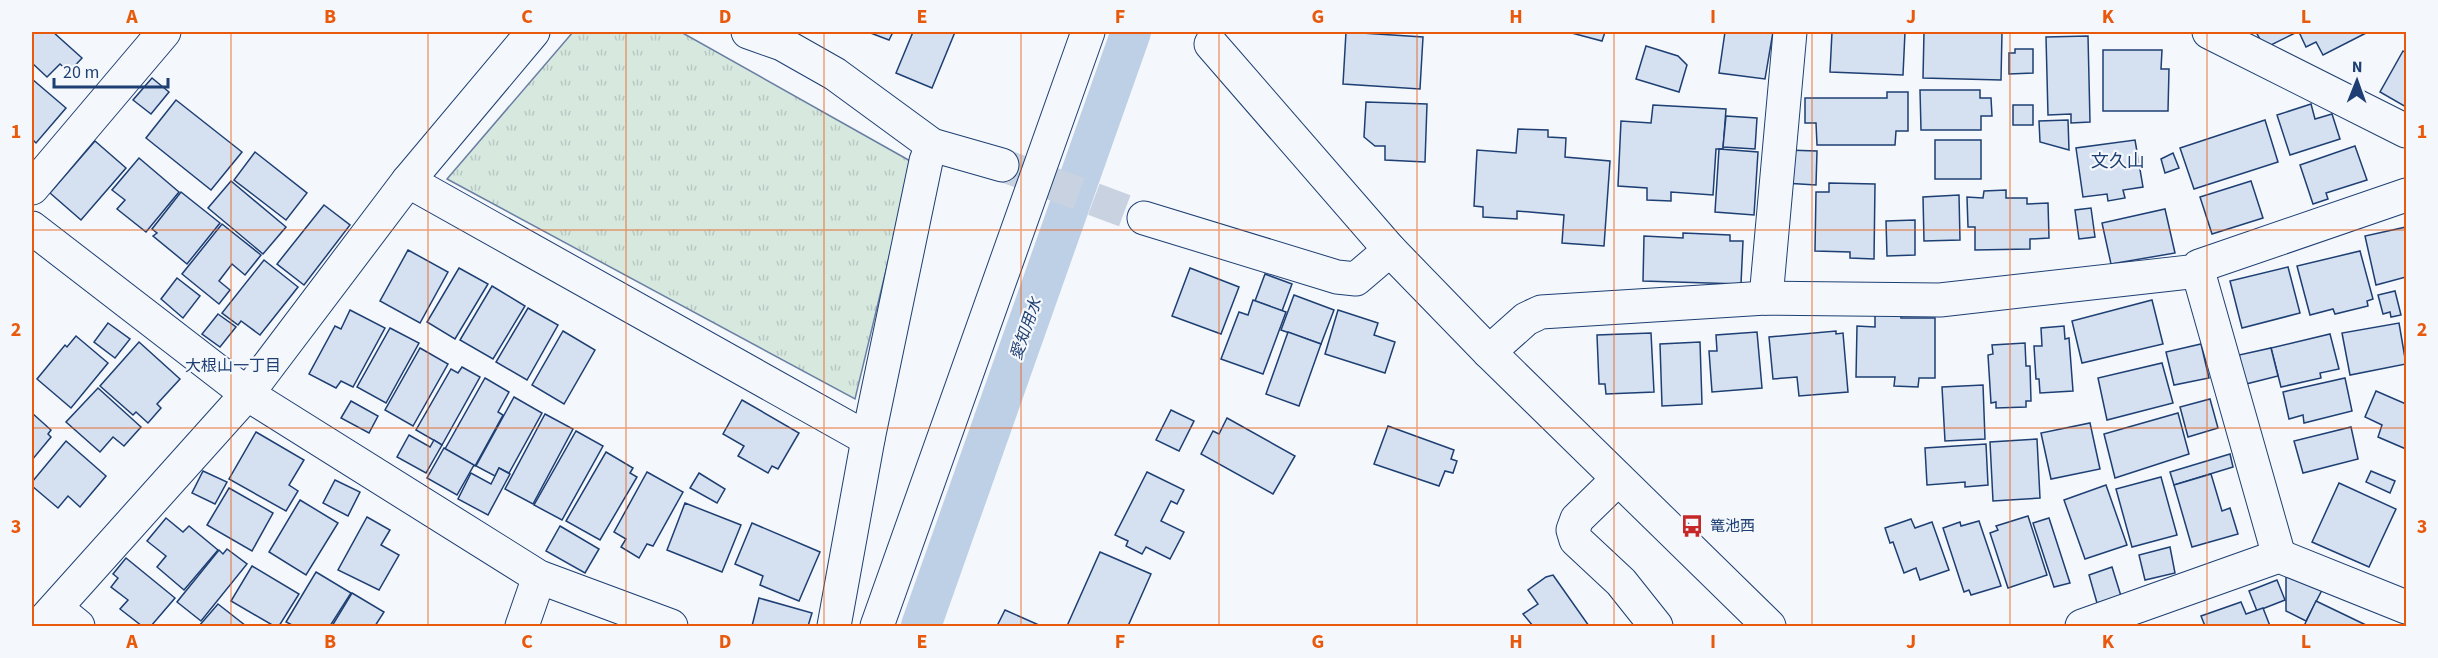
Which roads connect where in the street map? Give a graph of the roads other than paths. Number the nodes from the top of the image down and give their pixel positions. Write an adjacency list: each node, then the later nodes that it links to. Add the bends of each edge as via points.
1 (164, 32): 12 (street)
2 (533, 32): 11 (street)
3 (748, 32): 9 (street, via 782,44 835,74)
4 (1088, 32): 32 (street)
5 (1790, 32): 18 (street)
6 (2209, 32): 8 (street)
7 (1211, 44): 16 (street)
8 (2406, 130)
9 (932, 145): 10 (street); 21 (street)
10 (1002, 165)
11 (408, 181): 20 (street); 21 (street)
12 (32, 188)
13 (2406, 195): 17 (street, via 2199,266)
14 (1144, 218): 16 (street, via 1337,277 1356,279)
15 (32, 228): 20 (street)
16 (1390, 250): 19 (street)
17 (2198, 271): 18 (street, via 1940,300); 23 (street)
18 (1766, 298): 19 (street, via 1541,312 1526,319)
19 (1489, 352): 22 (street)
20 (247, 394): 24 (street); 27 (street)
21 (868, 439): 31 (street)
22 (1618, 479): 33 (street, via 1577,519 1576,540 1621,582); 34 (street)
23 (2279, 556): 25 (street); 28 (street)
24 (539, 577): 29 (street); 30 (street)
25 (2406, 607)
26 (2406, 619): 35 (street)
27 (58, 620)
28 (2100, 624)
29 (522, 627)
30 (671, 627)
31 (834, 627)
32 (877, 627)
33 (1656, 627)
34 (1770, 627)
35 (2403, 627)

